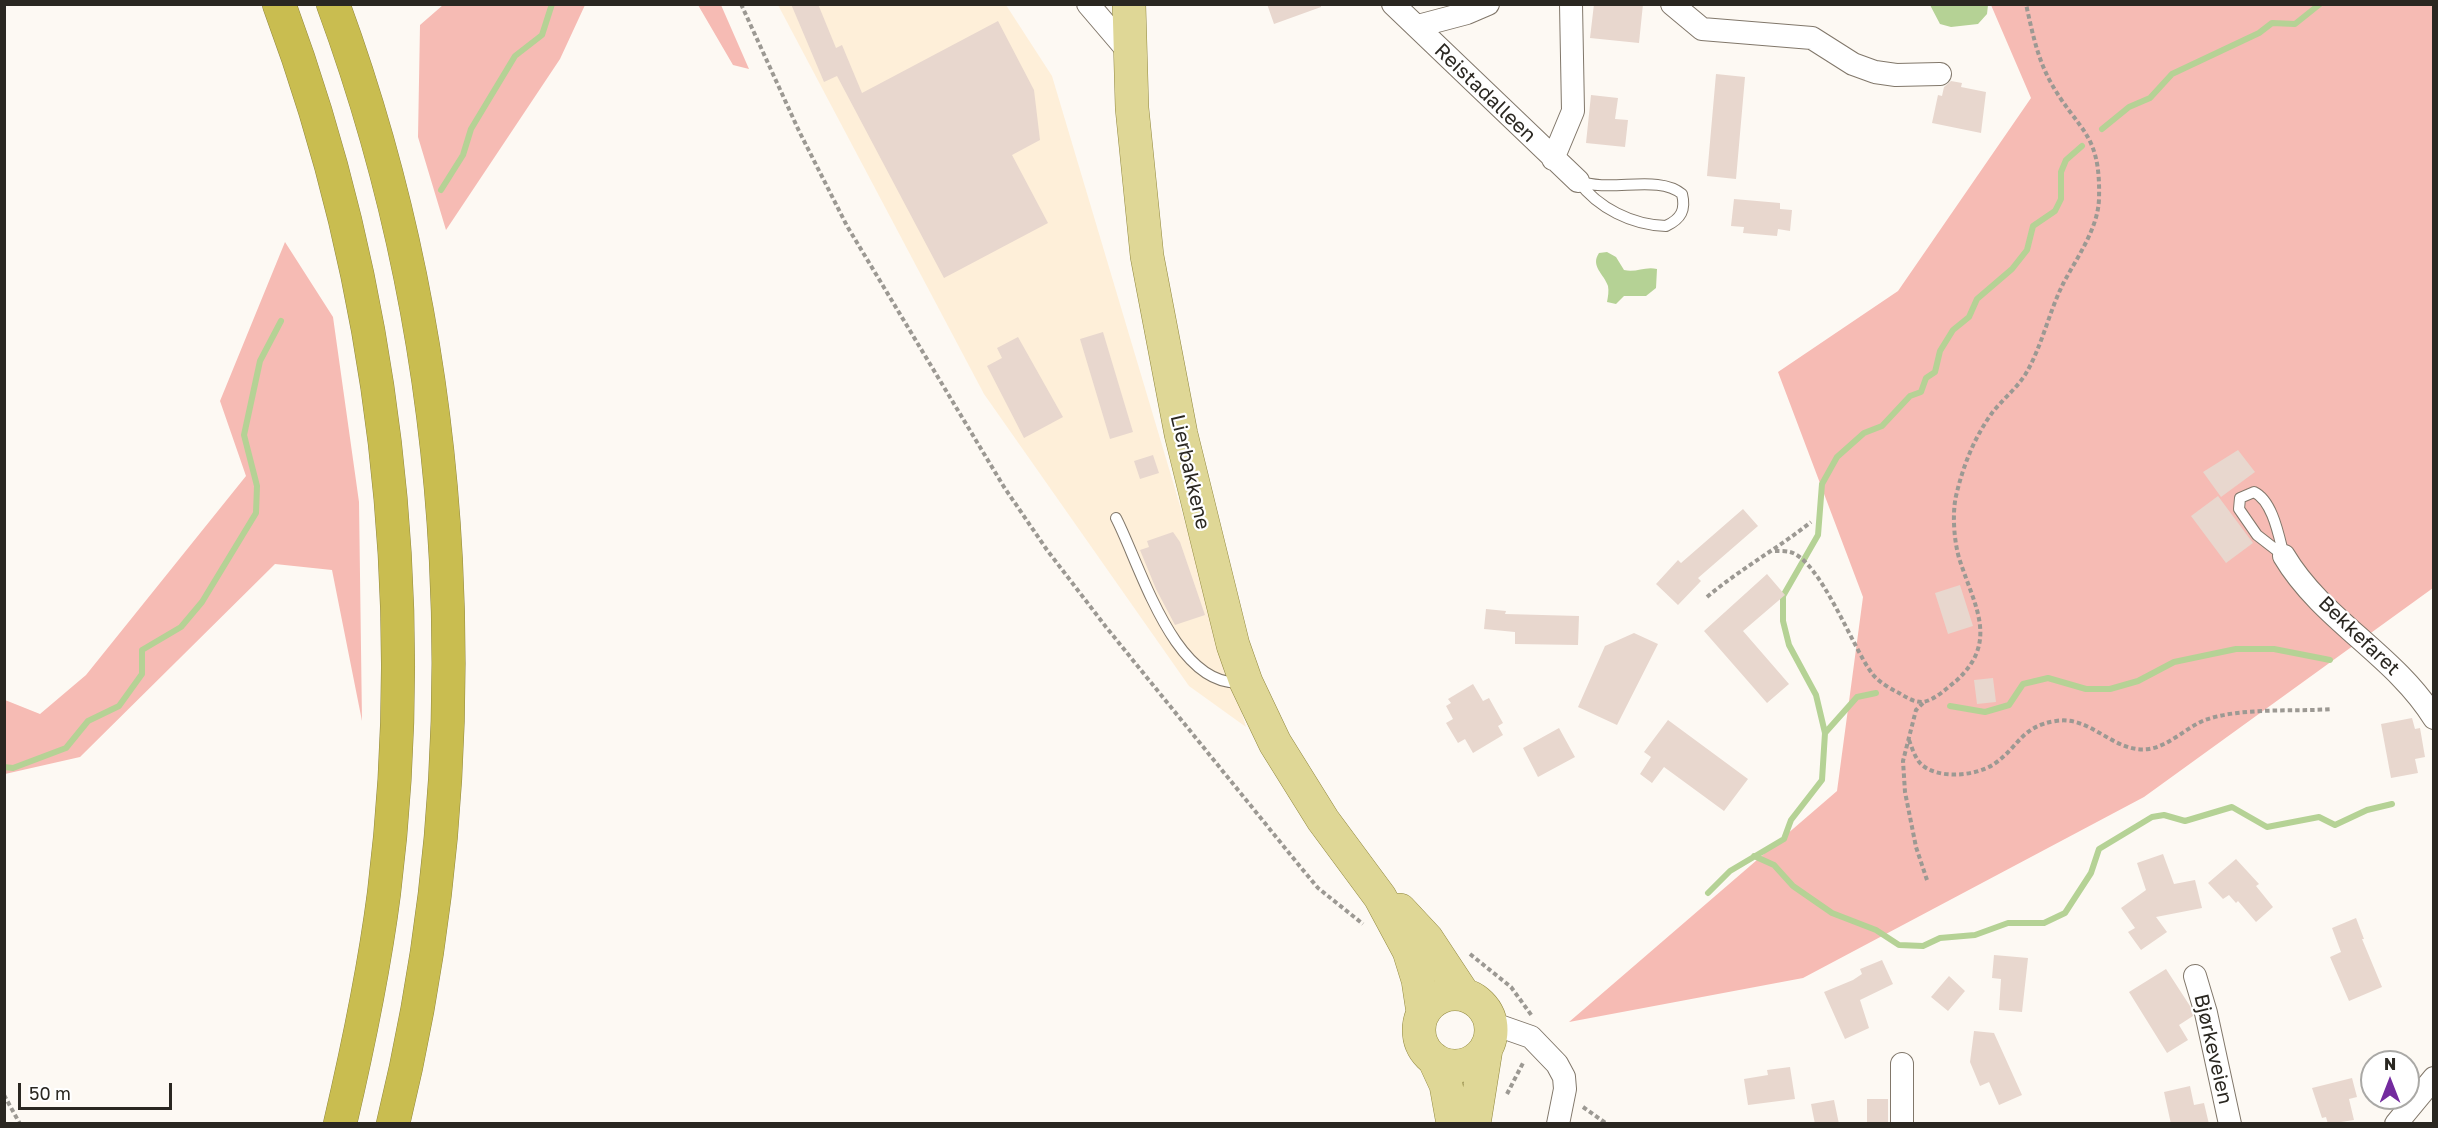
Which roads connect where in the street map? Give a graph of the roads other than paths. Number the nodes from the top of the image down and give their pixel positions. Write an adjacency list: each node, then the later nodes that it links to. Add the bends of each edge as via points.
1 (279, 4): 26 (highway, via 317,117 354,263 376,379 393,532 397,691 389,843 369,990)
2 (333, 4): 27 (highway, via 373,128 409,274 433,424 447,580 448,716 442,822 423,971)
3 (1088, 4): 10 (street)
4 (1129, 4): 10 (main road, Lierbakkene)
5 (1393, 4): 9 (street, Reistadalleen)
6 (1488, 4): 9 (street)
7 (1571, 4): 12 (street, via 1573,111)
8 (1672, 4): 11 (street, via 1702,29 1812,38 1853,64 1875,72)
9 (1418, 26): 12 (street, Reistadalleen)
10 (1129, 52): 16 (main road, Lierbakkene, via 1137,183 1164,349 1209,556)
11 (1940, 74)
12 (1553, 159): 13 (street, Reistadalleen)
13 (1578, 181): 13 (lane, Reistadalleen, via 1608,210 1636,221 1666,226 1682,213 1685,204 1682,194 1664,184 1594,187)
14 (1116, 518): 16 (lane, via 1146,589 1178,645 1220,680 1230,684)
15 (2284, 556): 15 (lane, Bekkefaret, via 2263,541 2242,516 2240,498 2254,492 2263,498); 17 (street, Bekkefaret, via 2308,590 2410,685)
16 (1246, 682): 18 (main road, Lierbakkene, via 1289,767 1323,820)
17 (2433, 718)
18 (1370, 909): 20 (main road, Lierbakkene, via 1396,906 1427,939); 21 (main road, Lierbakkene, via 1408,951)
19 (2195, 976): 32 (street, Bjørkeveien)
20 (1464, 994): 21 (main road, via 1438,997); 22 (main road, via 1480,1003)
21 (1423, 1013): 23 (main road, via 1420,1040)
22 (1489, 1036): 23 (main road, via 1474,1061 1444,1065); 29 (main road); 30 (street, via 1531,1037 1557,1064 1564,1077 1564,1101)
23 (1434, 1059): 28 (main road, via 1446,1085)
24 (1902, 1064): 31 (street)
25 (2433, 1078): 33 (street)
26 (340, 1124)
27 (393, 1124)
28 (1454, 1124)
29 (1474, 1124)
30 (1558, 1124)
31 (1902, 1124)
32 (2230, 1124)
33 (2396, 1124)

